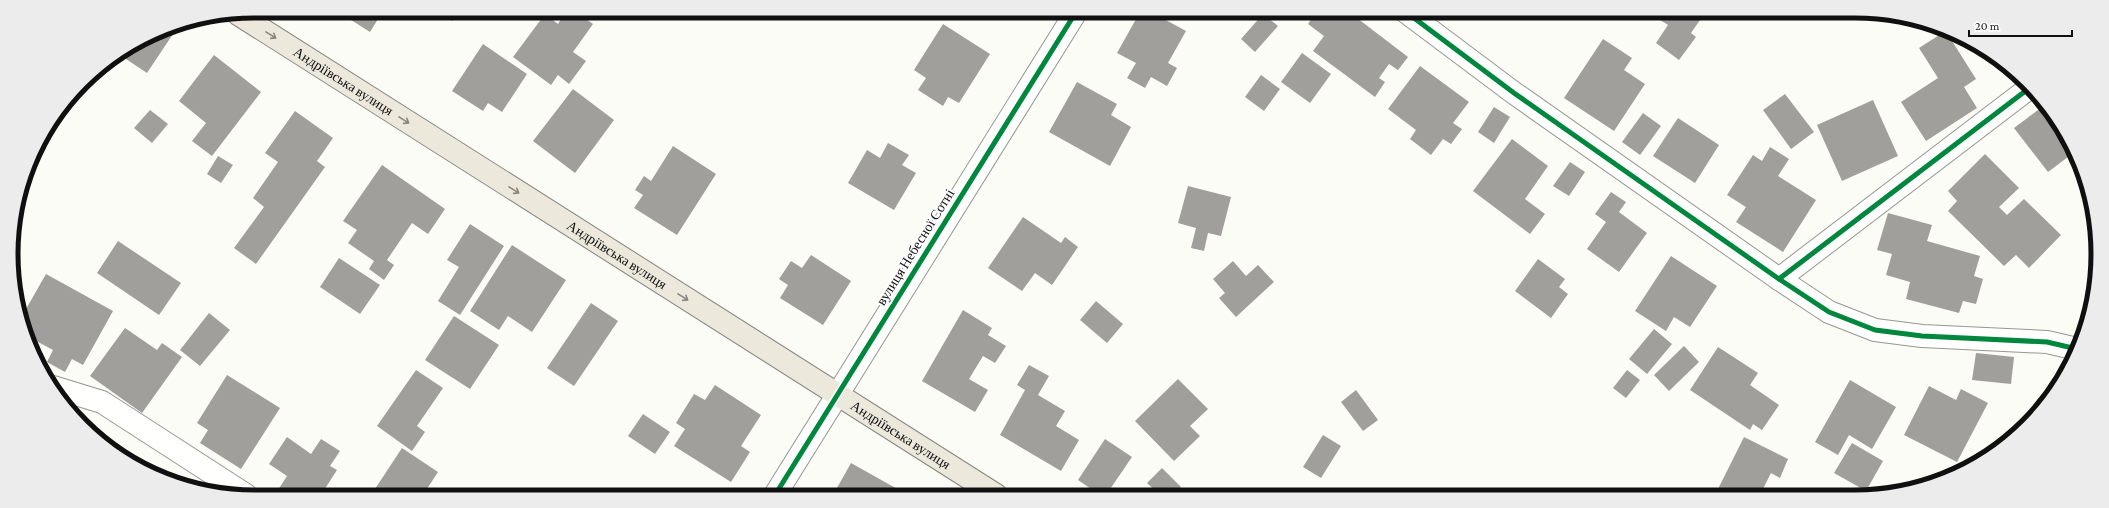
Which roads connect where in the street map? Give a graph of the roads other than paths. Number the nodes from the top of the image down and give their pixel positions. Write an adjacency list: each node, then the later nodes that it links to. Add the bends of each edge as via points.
1 (1072, 18): 8 (street, вулиця Небесної Сотні)
2 (1414, 18): 5 (street, via 1514,92)
3 (245, 19): 8 (main road, Андріївська вулиця, one-way to 8)
4 (2026, 91): 5 (street)
5 (1779, 279): 6 (street, via 1829,312 1875,330 1922,336 2047,342)
6 (2071, 348)
7 (61, 389): 9 (street, via 102,402)
8 (836, 395): 10 (street, вулиця Небесної Сотні); 11 (main road, Андріївська вулиця)
9 (236, 489)
10 (778, 490)
11 (988, 490)

